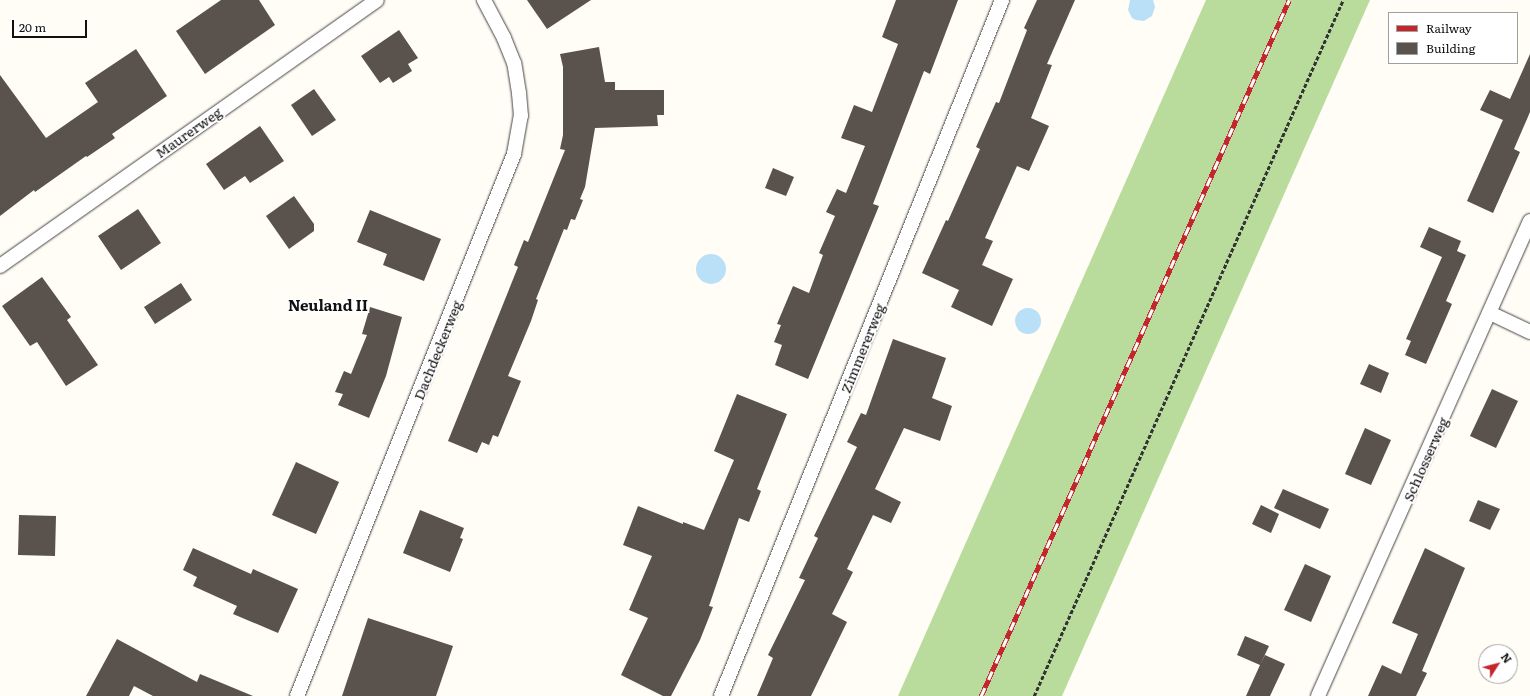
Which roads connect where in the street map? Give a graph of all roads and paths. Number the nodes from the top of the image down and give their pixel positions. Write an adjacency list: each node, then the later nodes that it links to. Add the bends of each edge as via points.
1 (376, 0): 6 (lane, Maurerweg)
2 (484, 0): 9 (lane, Dachdeckerweg, via 514,63 521,116 514,154)
3 (1002, 0): 10 (lane, Zimmererweg)
4 (1343, 0): 11 (path)
5 (1530, 221): 7 (lane, Schlosserweg)
6 (0, 266)
7 (1490, 313): 8 (lane); 12 (lane, Schlosserweg)
8 (1530, 332)
9 (297, 696)
10 (721, 696)
11 (1034, 696)
12 (1318, 696)

